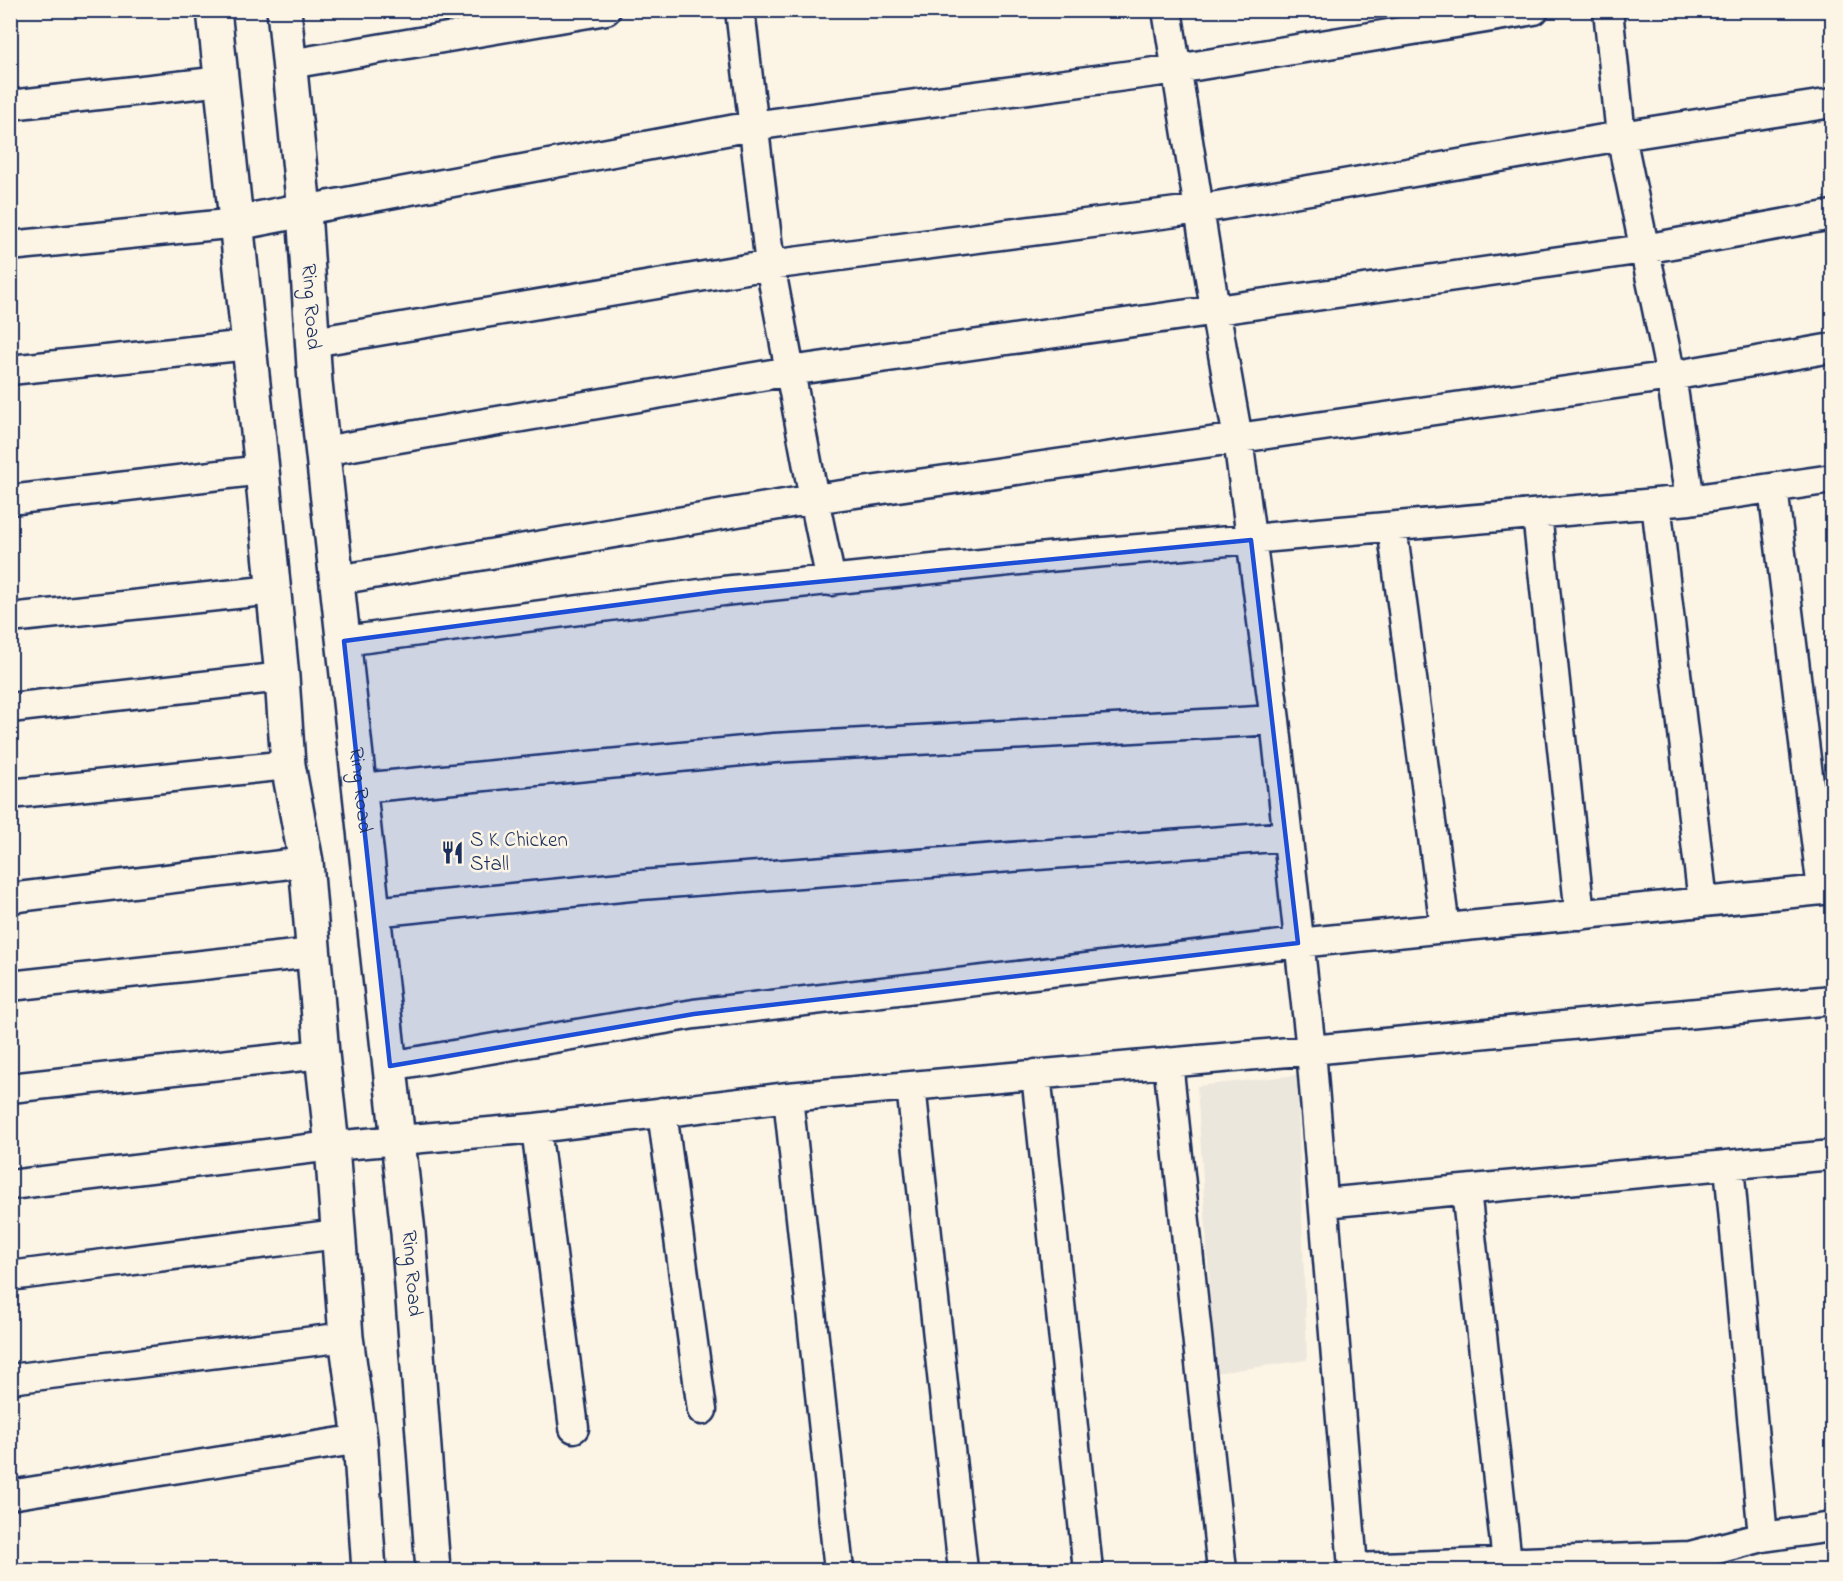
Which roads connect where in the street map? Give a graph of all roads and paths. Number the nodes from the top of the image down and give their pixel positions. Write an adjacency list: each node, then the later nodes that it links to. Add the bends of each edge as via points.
1 (214, 10): 10 (main road)
2 (285, 10): 8 (main road, Ring Road)
3 (606, 10): 8 (street)
4 (740, 10): 13 (street)
5 (1167, 10): 9 (street)
6 (1533, 10): 9 (street)
7 (1608, 10): 14 (street)
8 (290, 64): 15 (main road, Ring Road)
9 (1177, 69): 13 (street); 16 (street)
10 (222, 81): 12 (street); 18 (main road)
11 (1833, 103): 14 (street)
12 (10, 105)
13 (752, 126): 15 (street); 21 (street)
14 (1621, 136): 16 (street); 20 (street)
15 (304, 210): 18 (main road); 23 (main road, Ring Road)
16 (1200, 210): 21 (street); 22 (street)
17 (1833, 215): 20 (street)
18 (237, 223): 19 (street); 24 (main road)
19 (10, 246)
20 (1644, 249): 22 (street); 28 (street)
21 (770, 265): 23 (street); 27 (street)
22 (1215, 309): 27 (street); 29 (street)
23 (313, 342): 30 (main road, Ring Road)
24 (249, 345): 26 (street); 31 (main road)
25 (1833, 348): 28 (street)
26 (10, 370)
27 (790, 371): 30 (street); 34 (street)
28 (1671, 376): 29 (street); 36 (street)
29 (1238, 439): 34 (street); 40 (street)
30 (323, 451): 41 (main road, Ring Road)
31 (262, 470): 35 (street); 43 (main road)
32 (1833, 479): 33 (street)
33 (1773, 488): 36 (street); 54 (street)
34 (814, 499): 41 (street); 42 (street)
35 (10, 500)
36 (1690, 500): 37 (street)
37 (1656, 503): 38 (street); 56 (street)
38 (1537, 514): 39 (street); 58 (street)
39 (1392, 527): 40 (street); 59 (street)
40 (1251, 540): 42 (street); 48 (street)
41 (337, 580): 45 (main road, Ring Road)
42 (831, 581): 45 (street, via 723,591)
43 (274, 590): 44 (street); 46 (main road)
44 (10, 618)
45 (344, 641): 50 (main road, Ring Road)
46 (282, 677): 47 (street); 49 (main road)
47 (10, 708)
48 (1275, 720): 50 (street, via 774,748); 52 (street)
49 (288, 765): 51 (street); 53 (main road)
50 (360, 788): 57 (main road, Ring Road)
51 (10, 794)
52 (1288, 836): 57 (street, via 641,885); 60 (street)
53 (306, 862): 55 (street); 61 (main road)
54 (1827, 890): 56 (street)
55 (10, 898)
56 (1703, 902): 58 (street)
57 (373, 912): 67 (main road, Ring Road)
58 (1580, 915): 59 (street)
59 (1445, 928): 60 (street)
60 (1298, 943): 64 (street); 67 (street, via 694,1014)
61 (313, 953): 62 (street); 65 (main road)
62 (10, 986)
63 (1833, 1000): 64 (street)
64 (1311, 1050): 66 (street); 80 (street)
65 (322, 1054): 70 (street); 75 (main road)
66 (1168, 1062): 68 (street); 99 (street)
67 (390, 1066): 74 (main road, Ring Road)
68 (1036, 1074): 69 (street); 98 (street)
69 (911, 1086): 71 (street); 97 (street)
70 (10, 1088)
71 (788, 1097): 72 (street); 96 (street)
72 (663, 1112): 73 (street); 85 (street)
73 (536, 1128): 74 (street); 86 (street)
74 (398, 1140): 75 (street); 95 (main road, Ring Road)
75 (332, 1146): 78 (street); 81 (main road)
76 (1833, 1155): 77 (street)
77 (1729, 1166): 79 (street); 90 (street)
78 (10, 1185)
79 (1466, 1190): 80 (street); 91 (street)
80 (1323, 1203): 93 (street)
81 (337, 1234): 82 (street); 83 (main road)
82 (10, 1276)
83 (346, 1337): 84 (street); 87 (main road)
84 (10, 1379)
85 (702, 1410)
86 (574, 1428)
87 (360, 1439): 88 (street); 94 (main road)
88 (10, 1495)
89 (1833, 1527): 90 (street)
90 (1763, 1537): 92 (street)
91 (1507, 1562): 92 (street); 93 (street)
92 (1691, 1563)
93 (1350, 1569)
94 (369, 1570)
95 (433, 1570)
96 (839, 1570)
97 (963, 1570)
98 (1088, 1570)
99 (1222, 1570)

